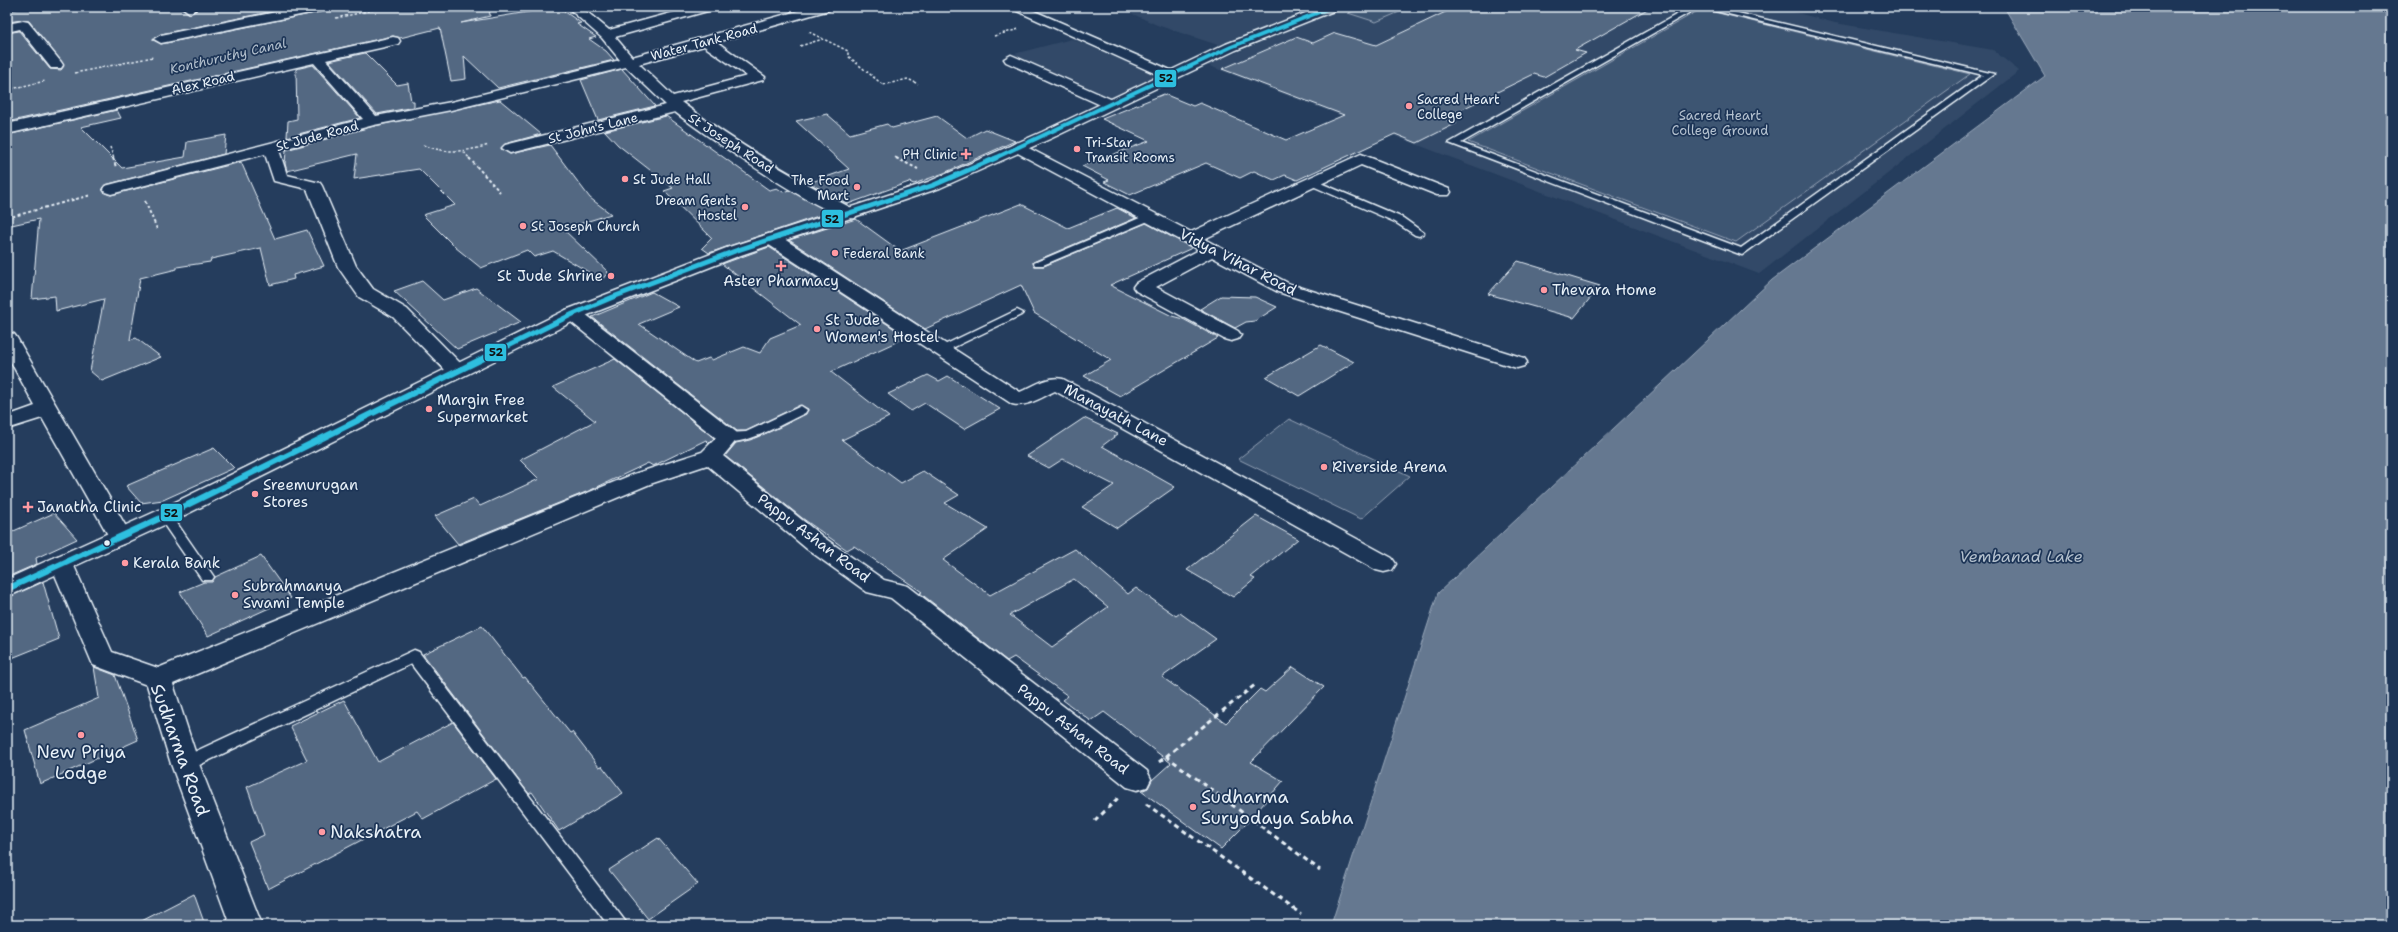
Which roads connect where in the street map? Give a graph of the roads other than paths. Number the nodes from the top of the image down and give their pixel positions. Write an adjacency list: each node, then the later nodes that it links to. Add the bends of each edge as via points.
1 (320, 7): 11 (street)
2 (573, 7): 10 (street, St Joseph Road)
3 (707, 7): 10 (street)
4 (825, 7): 13 (street, Water Tank Road)
5 (1014, 7): 18 (street)
6 (1332, 7): 18 (street, via 1231,47)
7 (1695, 7): 8 (lane, via 1454,143 1742,252 1990,74)
8 (1703, 7)
9 (7, 28): 17 (street, via 23,25)
10 (608, 35): 16 (street, St Joseph Road)
11 (160, 39)
12 (393, 40): 14 (street, Alex Road)
13 (706, 41): 16 (street, Water Tank Road); 19 (street, St John's Lane, via 758,77)
14 (317, 58): 21 (street); 22 (street, Alex Road)
15 (1011, 59): 20 (street)
16 (629, 62): 19 (street, St Joseph Road); 21 (street, St Jude Road, via 451,106)
17 (56, 64)
18 (1170, 75): 20 (street)
19 (673, 104): 24 (street, St John's Lane); 29 (street, St Joseph Road, via 715,135 787,180)
20 (1110, 104): 25 (street)
21 (373, 121): 23 (street, St Jude Road)
22 (7, 129)
23 (271, 148): 27 (street, St Jude Road); 42 (street, via 280,178 314,186 347,267 366,293 400,313)
24 (510, 148)
25 (1017, 148): 29 (street, via 934,185); 30 (street, Vidya Vihar Road)
26 (1310, 182): 28 (street, via 1361,159); 31 (lane, via 1399,220); 33 (street)
27 (111, 190)
28 (1443, 192)
29 (849, 214): 32 (street)
30 (1149, 217): 33 (street, Vidya Vihar Road); 35 (lane)
31 (1419, 233)
32 (772, 239): 37 (street); 40 (street, Manayath Lane)
33 (1190, 239): 34 (street, Vidya Vihar Road)
34 (1213, 250): 38 (street, via 1142,287); 41 (street, Vidya Vihar Road, via 1284,288)
35 (1039, 263)
36 (1017, 313): 40 (lane)
37 (573, 314): 42 (street); 46 (street)
38 (1231, 335)
39 (7, 338): 43 (street)
40 (942, 349): 51 (street, Manayath Lane, via 1019,400 1056,383)
41 (1517, 362)
42 (457, 371): 48 (street)
43 (47, 409): 45 (street); 49 (street)
44 (801, 410): 46 (lane, via 748,436)
45 (7, 423)
46 (728, 437): 47 (street)
47 (710, 457): 54 (street, via 642,480); 56 (street, Pappu Ashan Road, via 821,547 876,586 898,592)
48 (166, 516): 49 (street); 52 (lane)
49 (120, 537): 50 (street)
50 (62, 563): 53 (street); 54 (street, Sudharma Road, via 102,658)
51 (1384, 564)
52 (207, 577)
53 (7, 589)
54 (158, 679): 55 (street, Sudharma Road)
55 (185, 764): 57 (street, Sudharma Road); 58 (lane, via 414,656)
56 (1132, 784)
57 (246, 925)
58 (619, 925)

